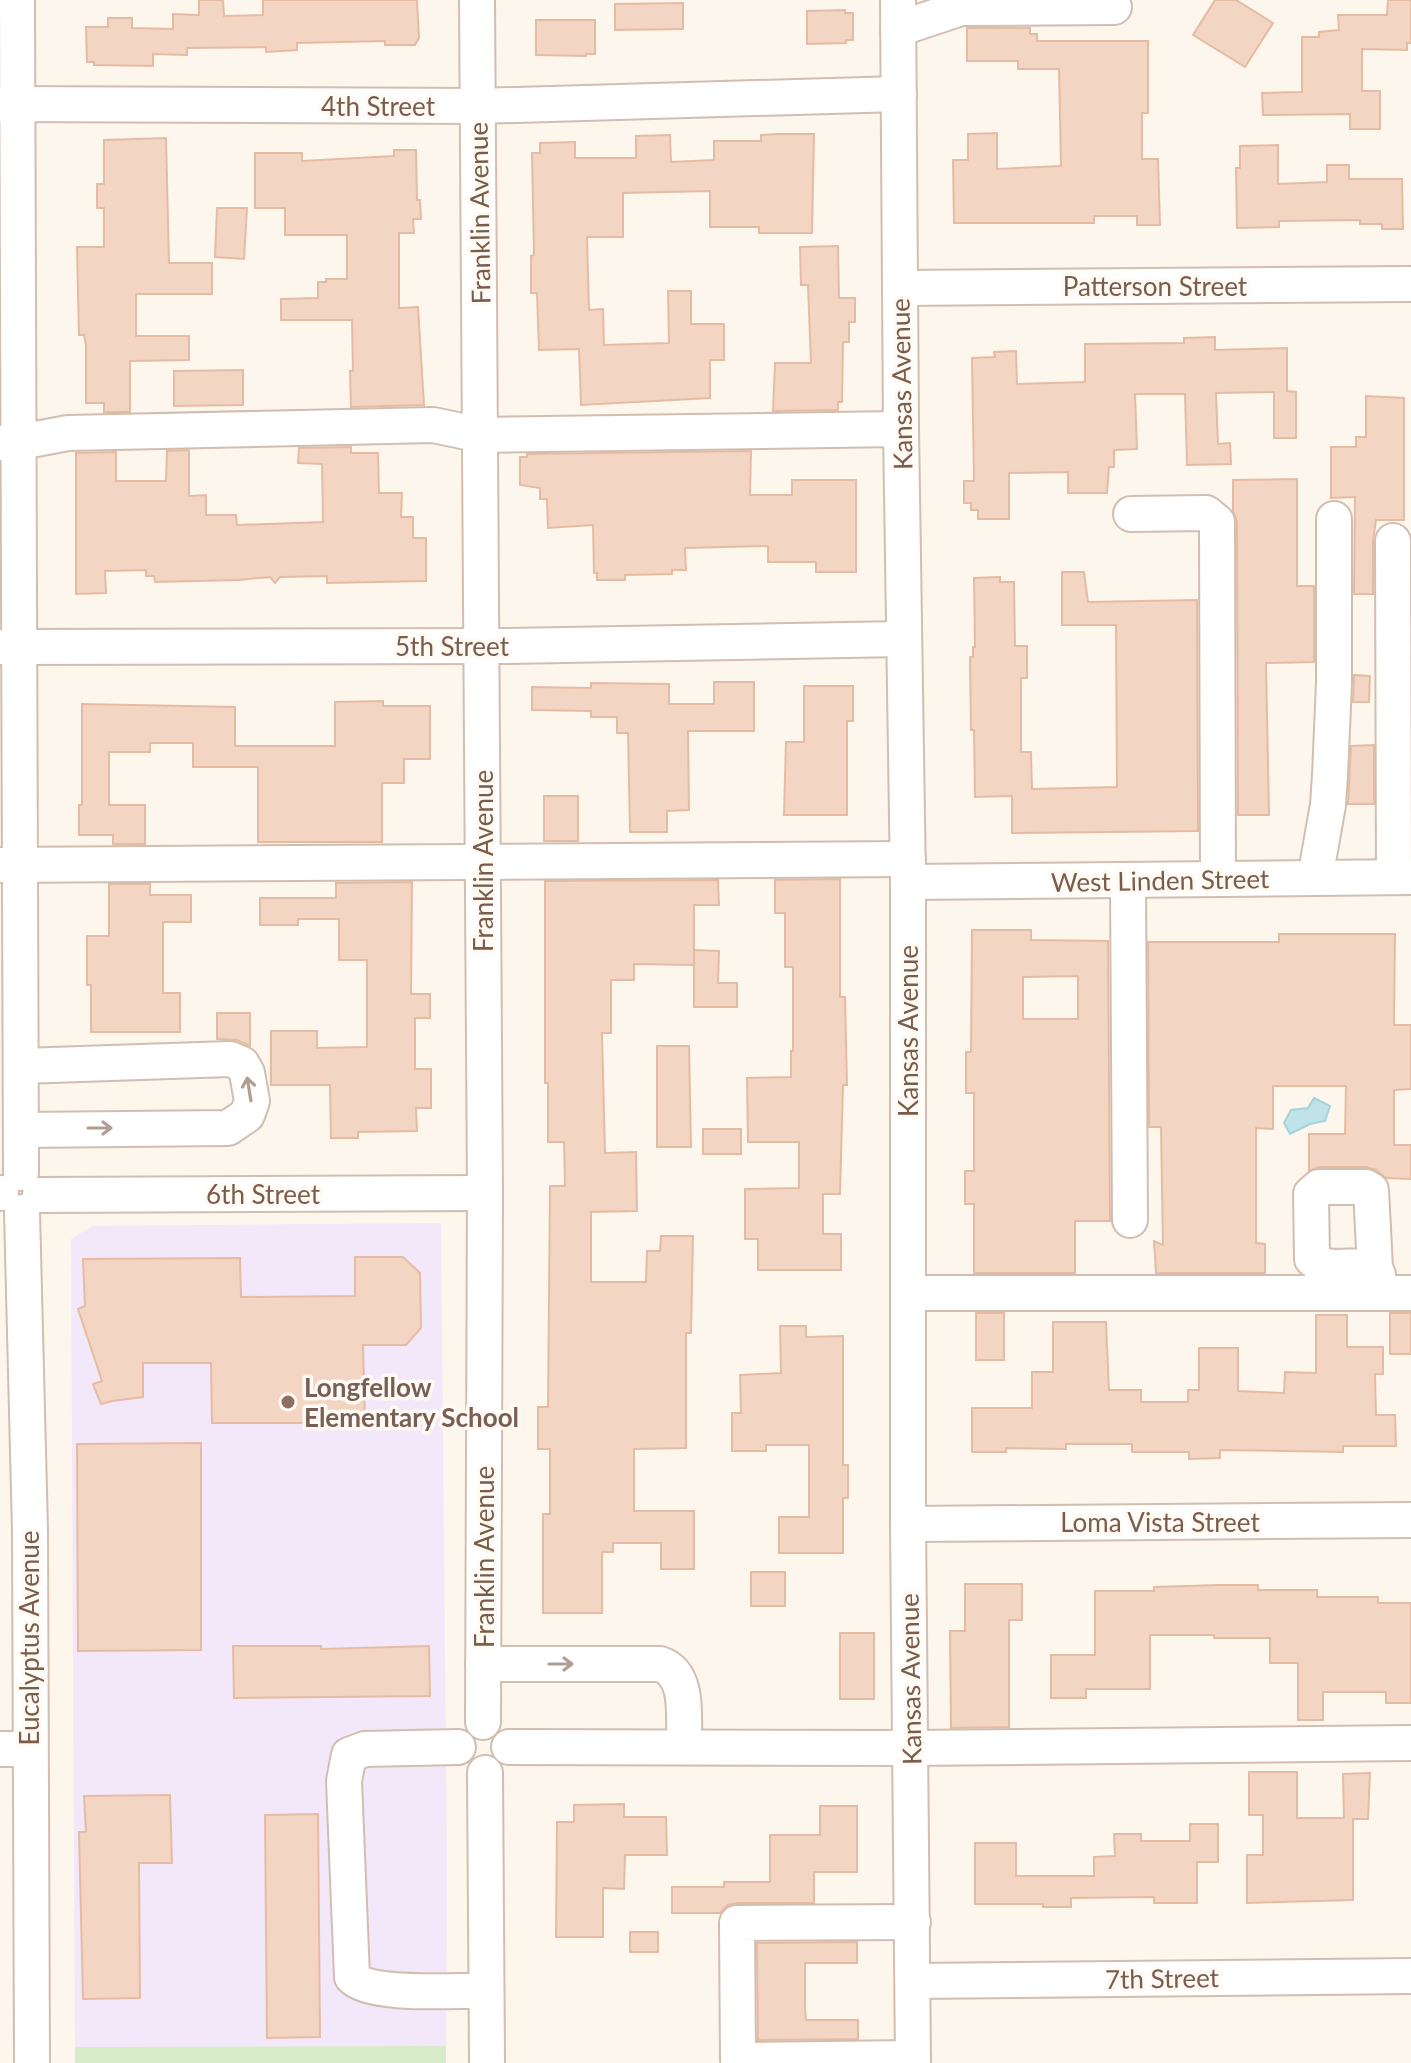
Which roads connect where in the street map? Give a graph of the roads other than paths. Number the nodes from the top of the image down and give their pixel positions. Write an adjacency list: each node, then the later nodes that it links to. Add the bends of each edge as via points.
1 (17, 0): 6 (street, Eucalyptus Avenue)
2 (477, 0): 7 (street, Franklin Avenue)
3 (1114, 7): 4 (street, via 961,8)
4 (898, 15): 5 (street, Kansas Avenue)
5 (899, 94): 7 (street, 4th Street); 9 (street, Kansas Avenue)
6 (9, 104): 7 (street, 4th Street); 12 (street, Eucalyptus Avenue)
7 (478, 106): 11 (street, Franklin Avenue)
8 (1411, 284): 9 (street, Patterson Street)
9 (900, 288): 10 (street, Kansas Avenue)
10 (901, 429): 11 (street); 16 (street, Kansas Avenue)
11 (481, 435): 12 (street, via 433,425 68,433); 17 (street, Franklin Avenue)
12 (10, 442): 18 (street, Eucalyptus Avenue)
13 (1131, 514): 24 (street, via 1206,513 1217,522)
14 (1334, 519): 23 (street, via 1330,775)
15 (1393, 541): 22 (street)
16 (903, 639): 17 (street, 5th Street); 21 (street, Kansas Avenue)
17 (483, 646): 18 (street, 5th Street); 19 (street, Franklin Avenue)
18 (10, 647): 20 (street, Eucalyptus Avenue)
19 (482, 860): 20 (street, West Linden Street); 21 (street, West Linden Street); 29 (street, Franklin Avenue)
20 (9, 865): 26 (street, Eucalyptus Avenue)
21 (908, 870): 25 (street, West Linden Street); 32 (street, Kansas Avenue)
22 (1402, 877): 23 (street, West Linden Street)
23 (1315, 878): 24 (street, West Linden Street)
24 (1218, 879): 25 (street, West Linden Street)
25 (1128, 880): 30 (street)
26 (22, 1066): 27 (street, Eucalyptus Avenue); 27 (street, one-way to 26, via 228,1128 247,1115 252,1101 247,1073 230,1059)
27 (22, 1130): 28 (street, Eucalyptus Avenue)
28 (17, 1193): 29 (street, 6th Street); 35 (street, Eucalyptus Avenue)
29 (485, 1193): 36 (street, Franklin Avenue)
30 (1130, 1220)
31 (1388, 1284): 32 (street)
32 (909, 1293): 34 (street, Kansas Avenue)
33 (1411, 1520): 34 (street, Loma Vista Street)
34 (908, 1524): 42 (street, Kansas Avenue)
35 (15, 1532): 43 (street, Eucalyptus Avenue)
36 (483, 1664): 37 (street, Franklin Avenue); 41 (street, one-way to 41, via 660,1664 679,1678)
37 (483, 1722): 39 (street, via 469,1726); 40 (street, via 501,1728)
38 (1411, 1743): 42 (street)
39 (458, 1747): 44 (street, via 469,1769); 48 (street, via 365,1749 349,1755 344,1781 352,1977 378,1988)
40 (509, 1747): 41 (street); 44 (street, via 501,1767)
41 (684, 1747): 42 (street)
42 (910, 1748): 45 (street, Kansas Avenue)
43 (15, 1749): 50 (street, Eucalyptus Avenue)
44 (485, 1773): 48 (street)
45 (913, 1922): 47 (street, Kansas Avenue); 49 (street, via 737,1923 737,1938 738,2060)
46 (1411, 1976): 47 (street, 7th Street)
47 (913, 1981): 49 (street, Kansas Avenue)
48 (486, 1991): 51 (street)
49 (913, 2061)
50 (32, 2063)
51 (487, 2063)

